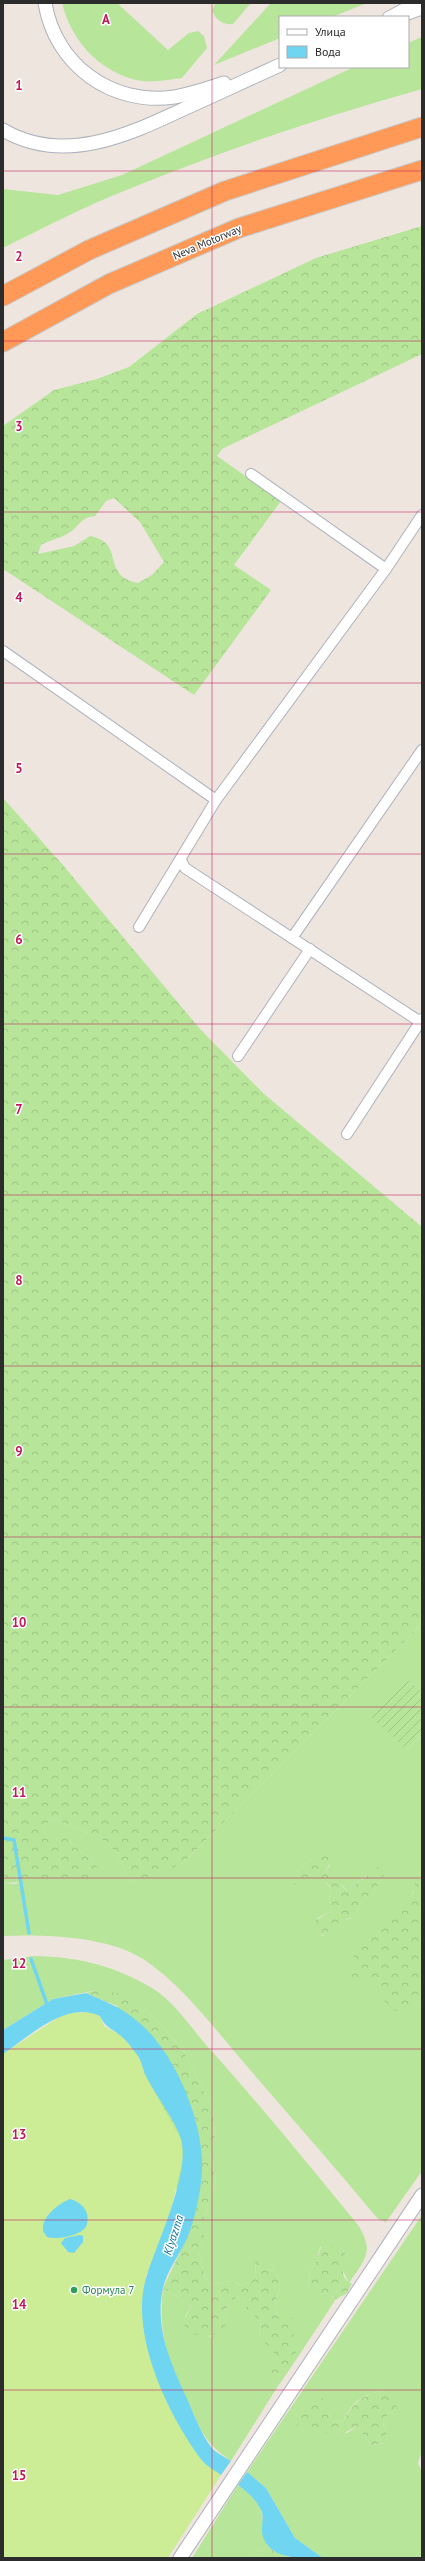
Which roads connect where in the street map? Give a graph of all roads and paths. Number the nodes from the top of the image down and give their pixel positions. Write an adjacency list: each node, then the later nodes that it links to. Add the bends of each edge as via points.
1 (45, 3): 6 (street, via 52,30 80,71 96,82 125,94 174,97)
2 (414, 3): 4 (street)
3 (422, 8): 5 (street)
4 (390, 16)
5 (400, 16)
6 (279, 65)
7 (279, 65): 9 (street, via 136,130 98,143 82,146 49,146 30,142)
8 (422, 127): 11 (highway, via 225,191 89,250)
9 (3, 130)
10 (422, 170): 12 (highway, Neva Motorway, via 239,228 109,284)
11 (3, 296)
12 (3, 342)
13 (251, 474): 15 (street)
14 (421, 518): 15 (street)
15 (386, 569): 18 (street)
16 (3, 651): 18 (street)
17 (422, 750): 21 (street)
18 (216, 800): 19 (street)
19 (181, 860): 20 (street); 21 (street, via 185,868)
20 (139, 928)
21 (292, 938): 22 (street)
22 (310, 949): 23 (street); 24 (street)
23 (421, 1021): 25 (street)
24 (238, 1056)
25 (347, 1134)
26 (422, 2195): 27 (street)
27 (180, 2558)

